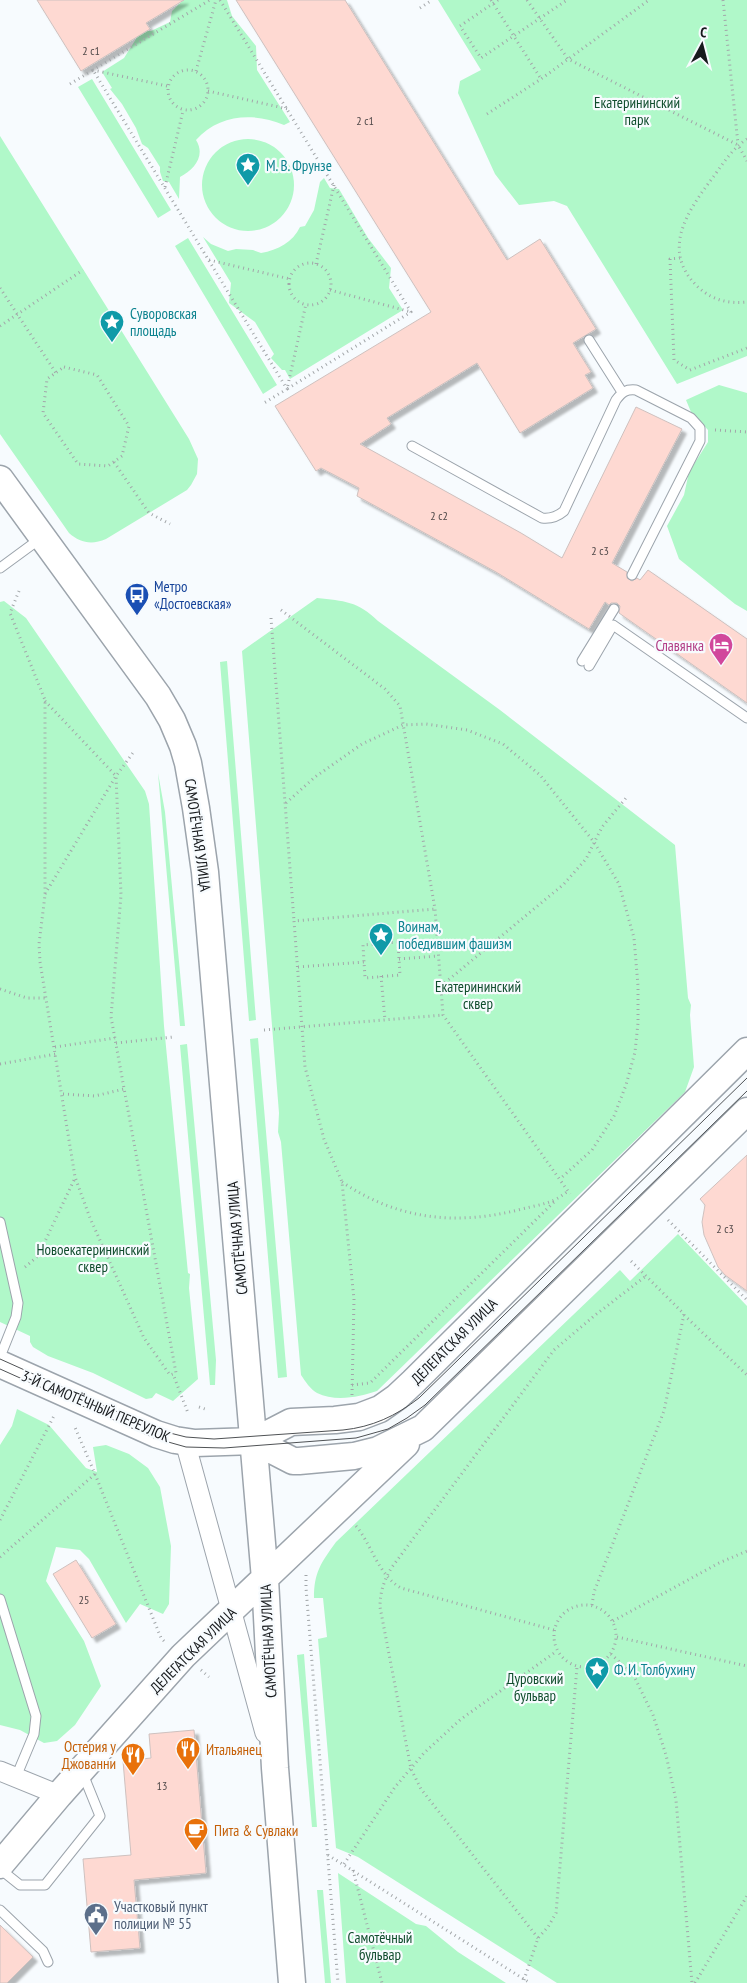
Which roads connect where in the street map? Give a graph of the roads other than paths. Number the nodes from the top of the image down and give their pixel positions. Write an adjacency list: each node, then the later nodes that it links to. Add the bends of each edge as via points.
1 (589, 340): 2 (lane)
2 (622, 392): 3 (lane, via 564,511 549,519); 7 (lane, via 636,390 691,418 700,428 700,441)
3 (412, 446)
4 (0, 479): 5 (main road)
5 (43, 537): 6 (lane); 18 (main road, САМОТЁЧНАЯ УЛИЦА, via 158,696 172,720 188,763 205,872)
6 (0, 568)
7 (632, 575)
8 (614, 609): 9 (lane)
9 (594, 650): 10 (lane); 11 (lane, via 613,625)
10 (586, 664)
11 (747, 718)
12 (747, 1051): 18 (main road, ДЕЛЕГАТСКАЯ УЛИЦА, via 397,1397 380,1409 359,1417 291,1422)
13 (747, 1111): 17 (main road, ДЕЛЕГАТСКАЯ УЛИЦА)
14 (0, 1222): 15 (lane, via 18,1303 16,1317)
15 (0, 1357)
16 (0, 1364): 19 (main road, 3-Й САМОТЁЧНЫЙ ПЕРЕУЛОК, via 156,1434)
17 (423, 1428): 18 (main road, ДЕЛЕГАТСКАЯ УЛИЦА, via 386,1446 354,1456 299,1461); 20 (main road, ДЕЛЕГАТСКАЯ УЛИЦА)
18 (254, 1441): 19 (main road, 3-Й САМОТЁЧНЫЙ ПЕРЕУЛОК); 20 (main road, САМОТЁЧНАЯ УЛИЦА)
19 (185, 1442): 22 (street)
20 (265, 1579): 22 (main road, ДЕЛЕГАТСКАЯ УЛИЦА); 23 (main road, САМОТЁЧНАЯ УЛИЦА)
21 (0, 1599): 25 (lane, via 36,1716 34,1734)
22 (233, 1610): 23 (street); 24 (main road, ДЕЛЕГАТСКАЯ УЛИЦА, via 184,1656)
23 (275, 1768): 31 (main road, САМОТЁЧНАЯ УЛИЦА)
24 (82, 1770): 26 (main road, ДЕЛЕГАТСКАЯ УЛИЦА); 28 (lane, via 100,1816 45,1885 20,1885)
25 (8, 1774): 26 (street)
26 (59, 1795): 27 (main road, ДЕЛЕГАТСКАЯ УЛИЦА)
27 (0, 1865)
28 (0, 1869)
29 (0, 1910): 30 (lane, via 43,1951)
30 (48, 1962)
31 (292, 1983)

